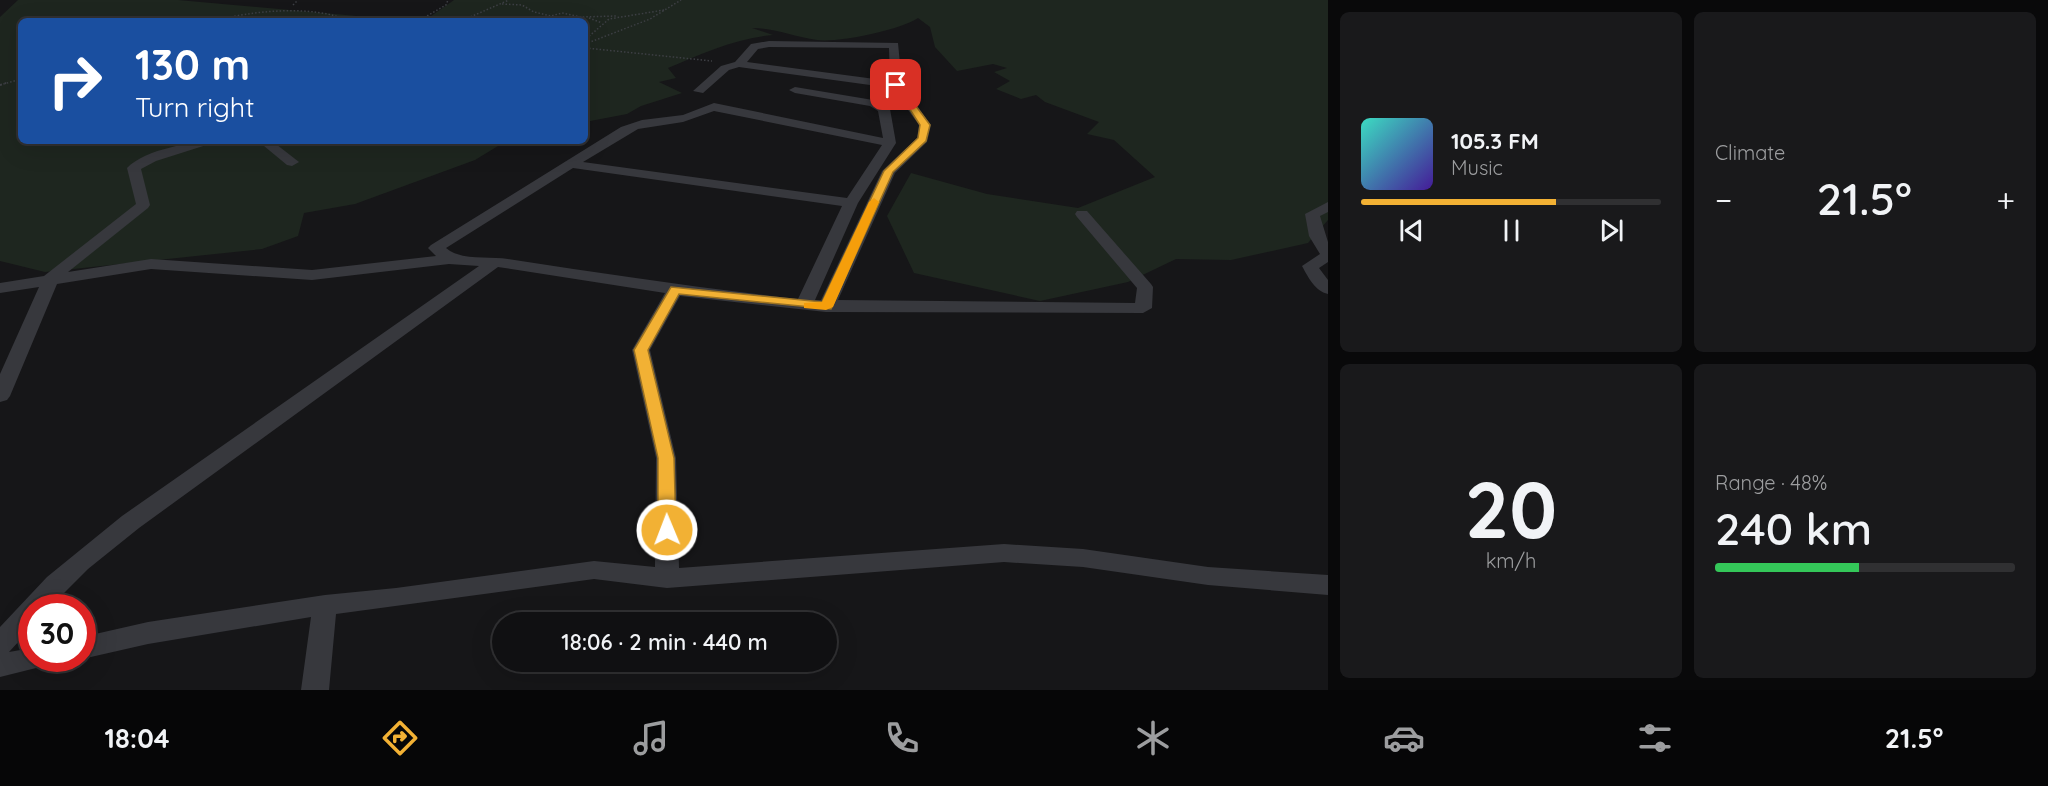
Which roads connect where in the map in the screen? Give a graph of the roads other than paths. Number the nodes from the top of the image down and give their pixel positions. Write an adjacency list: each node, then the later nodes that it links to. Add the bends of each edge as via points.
1 (740, 64): 2 (street); 2 (street, via 754,46 769,44 894,45); 4 (street, via 725,68)
2 (896, 85): 21 (street, via 925,125 923,139 889,171)
3 (795, 90): 5 (street, via 873,103 884,110)
4 (699, 91)
5 (890, 143): 9 (street, via 706,107 691,116 637,124); 10 (street)
6 (196, 144): 16 (street, via 138,164 134,168 143,205)
7 (268, 144): 8 (street)
8 (292, 162)
9 (571, 164): 10 (street); 14 (street, via 436,248)
10 (852, 202): 20 (street)
11 (1328, 206): 13 (street, via 1312,214 1317,236)
12 (1082, 214): 21 (street, via 1145,287 1143,308)
13 (1328, 255): 18 (street, via 1311,266)
14 (449, 259): 15 (street); 16 (street, via 312,275 173,264)
15 (495, 262): 19 (street); 25 (street, via 128,523)
16 (51, 278): 17 (street); 22 (street)
17 (0, 288)
18 (1328, 288)
19 (675, 290): 20 (street); 23 (street, via 641,350 666,458)
20 (804, 305): 21 (street)
21 (826, 307)
22 (0, 396)
23 (668, 578): 24 (street, via 1004,553); 26 (street, via 594,570)
24 (1328, 585)
25 (46, 594)
26 (325, 605): 29 (street); 32 (street)
27 (18, 624): 28 (street)
28 (0, 645)
29 (96, 645)
30 (18, 662): 31 (street)
31 (0, 666)
32 (315, 690)

